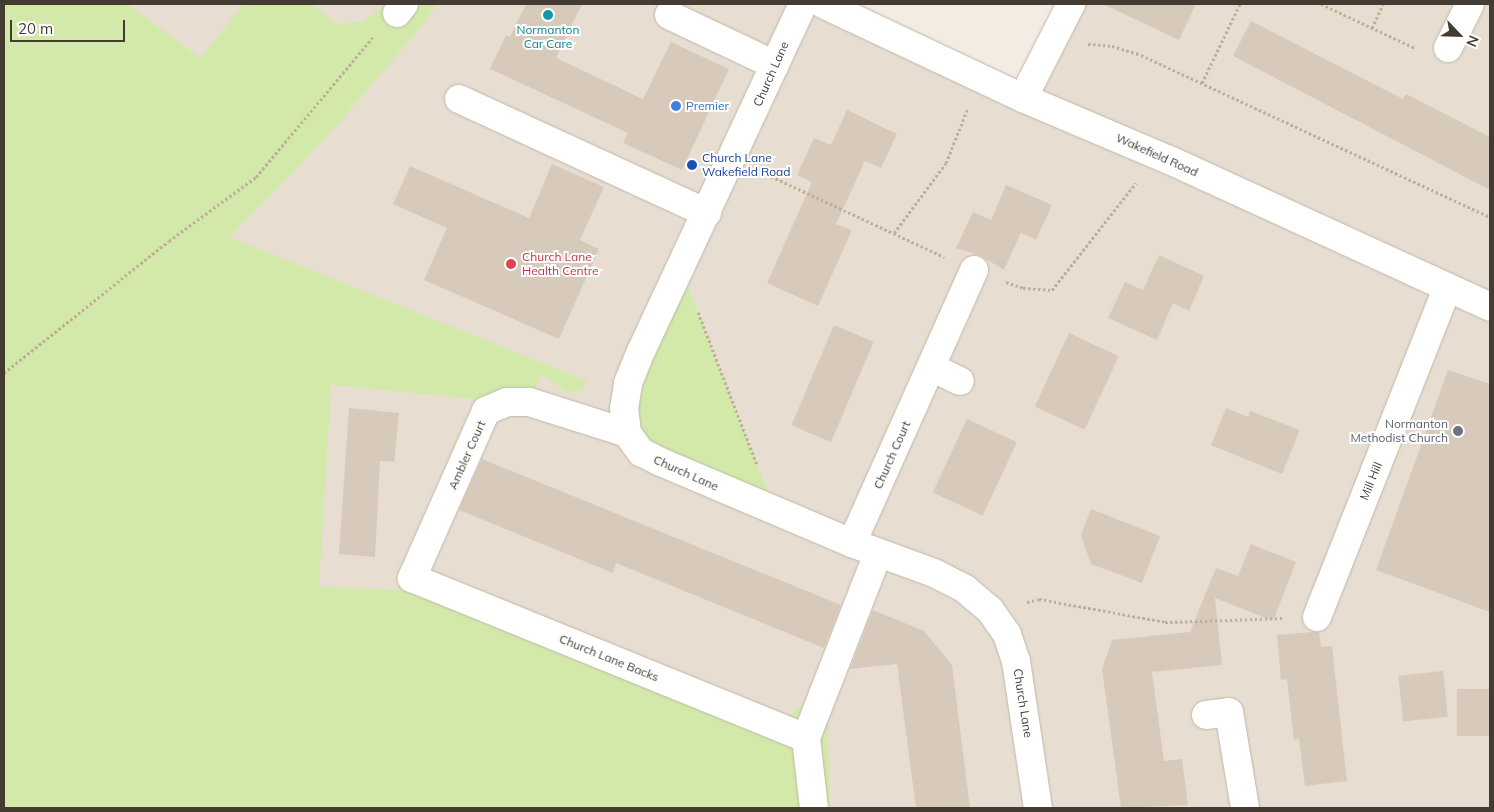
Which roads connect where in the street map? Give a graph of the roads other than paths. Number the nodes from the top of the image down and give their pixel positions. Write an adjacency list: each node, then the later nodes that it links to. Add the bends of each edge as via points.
1 (803, 4): 9 (street, Church Lane)
2 (823, 4): 10 (street, Wakefield Road)
3 (1071, 4): 10 (street)
4 (1470, 4): 8 (street)
5 (1486, 4): 6 (street)
6 (1490, 6)
7 (669, 15): 9 (street)
8 (1448, 48)
9 (775, 65): 12 (street, Church Lane)
10 (1023, 98): 14 (street, Wakefield Road, via 1158,155)
11 (459, 99): 12 (street)
12 (707, 214): 18 (street, Church Lane, via 628,384 624,408)
13 (974, 270): 16 (street, Church Court)
14 (1447, 288): 15 (street, Wakefield Road); 22 (street, Mill Hill)
15 (1490, 307)
16 (931, 367): 17 (street); 19 (street, Church Court)
17 (960, 381)
18 (627, 434): 19 (street, Church Lane, via 641,452); 21 (street, Ambler Court, via 529,402 508,402 486,411)
19 (852, 543): 20 (street, Church Lane)
20 (878, 552): 24 (street); 26 (street, Church Lane, via 965,589 990,610 1007,634 1016,661)
21 (412, 578): 24 (street, Church Lane Backs)
22 (1317, 617)
23 (1206, 715): 27 (street, via 1229,712)
24 (806, 738): 25 (street)
25 (814, 808)
26 (1038, 808)
27 (1245, 808)

